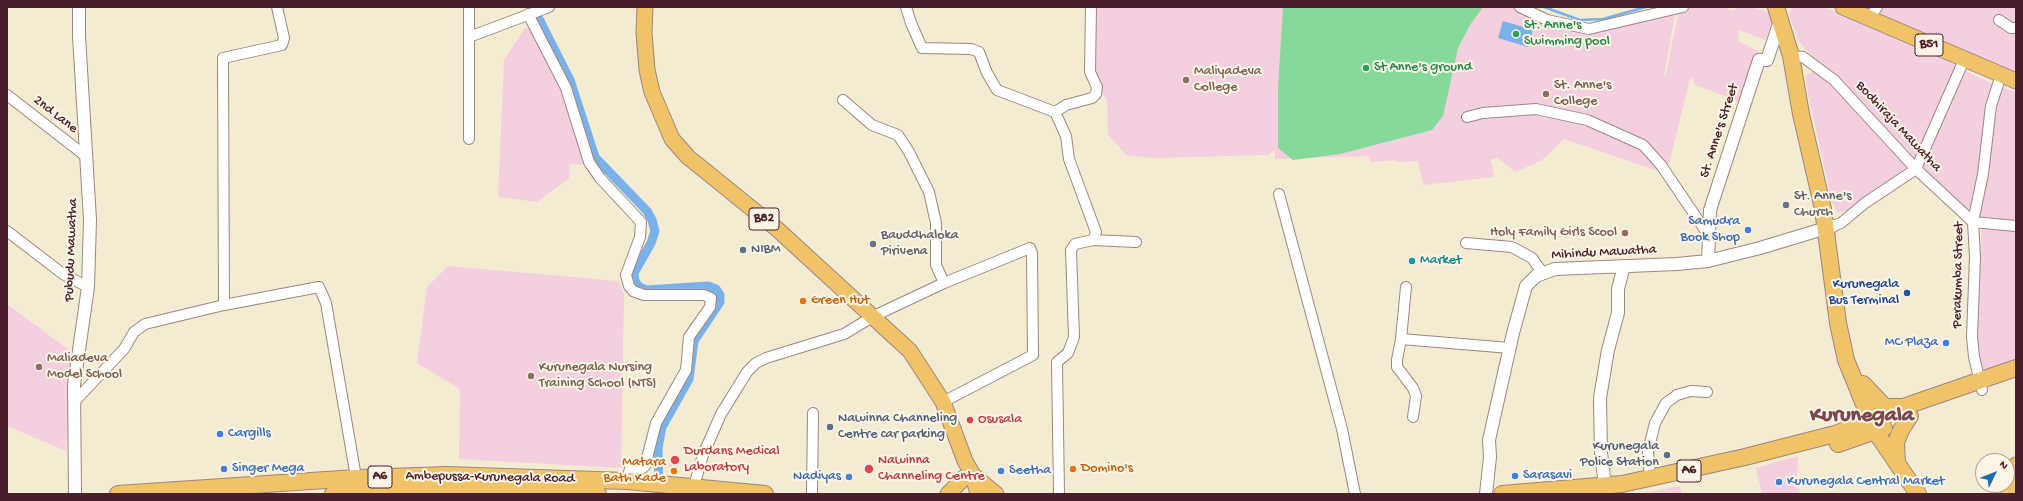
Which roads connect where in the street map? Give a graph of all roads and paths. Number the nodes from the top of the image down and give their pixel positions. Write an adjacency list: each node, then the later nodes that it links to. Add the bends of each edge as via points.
1 (79, 7): 26 (street, Pubudu Mawatha)
2 (277, 7): 43 (street, via 284,38 282,45 224,58)
3 (469, 7): 16 (street)
4 (546, 7): 13 (street)
5 (645, 7): 44 (main road, B82, via 644,33 652,92 672,139 688,157 777,229)
6 (906, 7): 23 (street, via 922,48 971,49 979,52 997,90)
7 (1091, 7): 23 (street, via 1090,72 1096,94 1092,98 1066,104)
8 (1520, 7): 9 (street, via 1547,20 1574,28 1589,29)
9 (1683, 7)
10 (1843, 7): 12 (main road, B51)
11 (1780, 12): 17 (highway); 33 (street, St. Anne's Street, via 1767,60 1759,60 1744,104 1710,210)
12 (1873, 13): 18 (main road, B51)
13 (528, 14): 16 (street); 63 (street, via 566,88 590,162 600,178 641,222 640,237 626,275 629,286 633,291 644,295 704,295 711,298 710,307 689,337 686,370 656,423 645,466 630,468)
14 (1999, 20): 15 (street, via 2011,28)
15 (2016, 28)
16 (469, 36): 25 (street)
17 (1795, 56): 27 (street, Bodhiraja Mawatha, via 1816,65 1834,80); 31 (highway, via 1809,113)
18 (1964, 60): 19 (main road, B51); 27 (street)
19 (2001, 75): 20 (main road, B51); 29 (street, Perakumba Street, via 1991,106 1983,174)
20 (2016, 81)
21 (7, 95): 26 (street, 2nd Lane)
22 (843, 100): 40 (street, via 872,125 898,135 909,152 929,192 936,223 936,265)
23 (1054, 112): 34 (street, via 1066,136 1069,159 1096,232)
24 (1467, 117): 33 (street, via 1483,113 1536,109 1587,120 1643,145 1661,165)
25 (469, 139)
26 (87, 157): 41 (street, Pubudu Mawatha, via 90,220)
27 (1916, 169): 29 (street, Bodhiraja Mawatha); 31 (street, via 1865,203 1841,224)
28 (1279, 194): 79 (street, via 1342,429)
29 (1973, 222): 30 (street); 50 (street, Perakumba Street, via 1975,270 1972,337)
30 (2016, 226)
31 (1829, 227): 37 (street, Mihindu Mawatha); 49 (highway)
32 (7, 232): 41 (street, via 63,274)
33 (1707, 234): 37 (street, St. Anne's Street)
34 (1093, 240): 35 (street); 78 (street, via 1075,244 1070,250 1074,337 1068,353 1057,362)
35 (1136, 242)
36 (1466, 243): 39 (street, via 1512,247 1532,258)
37 (1708, 261): 38 (street, Mihindu Mawatha)
38 (1624, 266): 39 (street, Mihindu Mawatha, via 1566,268); 67 (street, via 1618,289 1618,313 1608,350 1600,398 1601,453)
39 (1542, 272): 46 (street, Mihindu Mawatha, via 1526,286)
40 (944, 283): 44 (street); 53 (street, via 1030,248 1032,253 1033,355)
41 (88, 286): 52 (street, Pubudu Mawatha, via 74,385)
42 (1406, 287): 45 (street)
43 (224, 305): 52 (street, via 145,324 134,332 124,349); 64 (street, via 319,287 326,303)
44 (874, 316): 53 (main road, B82, via 910,351); 66 (street, via 844,334 756,363 747,372 721,414 703,455)
45 (1401, 339): 46 (street); 56 (street, via 1397,367 1414,388 1416,396)
46 (1510, 348): 80 (street, Mihindu Mawatha, via 1489,440)
47 (2016, 368): 50 (highway, A6)
48 (2016, 378): 50 (highway, A6)
49 (1860, 386): 54 (highway, via 1882,405); 57 (highway); 58 (highway, via 1854,415)
50 (1980, 386): 54 (highway, A6)
51 (1706, 392): 62 (street, via 1690,391 1677,395 1666,403 1655,423 1648,451)
52 (74, 402): 68 (street, Pubudu Mawatha)
53 (943, 402): 61 (main road, B82)
54 (1908, 411): 57 (highway, A6); 59 (highway, via 1896,442)
55 (813, 412): 73 (street)
56 (1413, 417)
57 (1877, 424): 58 (highway, A6); 59 (highway)
58 (1837, 439): 59 (highway, via 1869,443 1883,450); 62 (highway, A6); 82 (highway, A6, via 1697,478)
59 (1897, 463): 83 (highway)
60 (2016, 465): 84 (main road)
61 (969, 476): 74 (main road); 75 (main road, B82); 76 (main road, B82); 77 (main road)
62 (1650, 479): 67 (highway, A6)
63 (634, 482): 65 (highway, Ambepussa-Kurunegala Road / A6); 66 (highway, Ambepussa-Kurunegala Road / A6)
64 (357, 485): 65 (highway, Ambepussa-Kurunegala Road / A6); 69 (highway, Ambepussa-Kurunegala Road / A6); 70 (highway, Ambepussa-Kurunegala Road / A6)
65 (446, 486): 71 (highway, Ambepussa-Kurunegala Road / A6)
66 (694, 486): 72 (highway, Ambepussa-Kurunegala Road / A6)
67 (1606, 490): 81 (highway, A6)
68 (75, 494)
69 (118, 494)
70 (333, 494)
71 (598, 494)
72 (765, 494)
73 (812, 494)
74 (948, 494)
75 (969, 494)
76 (978, 494)
77 (996, 494)
78 (1059, 494)
79 (1355, 494)
80 (1486, 494)
81 (1502, 494)
82 (1623, 494)
83 (1918, 494)
84 (2008, 494)

